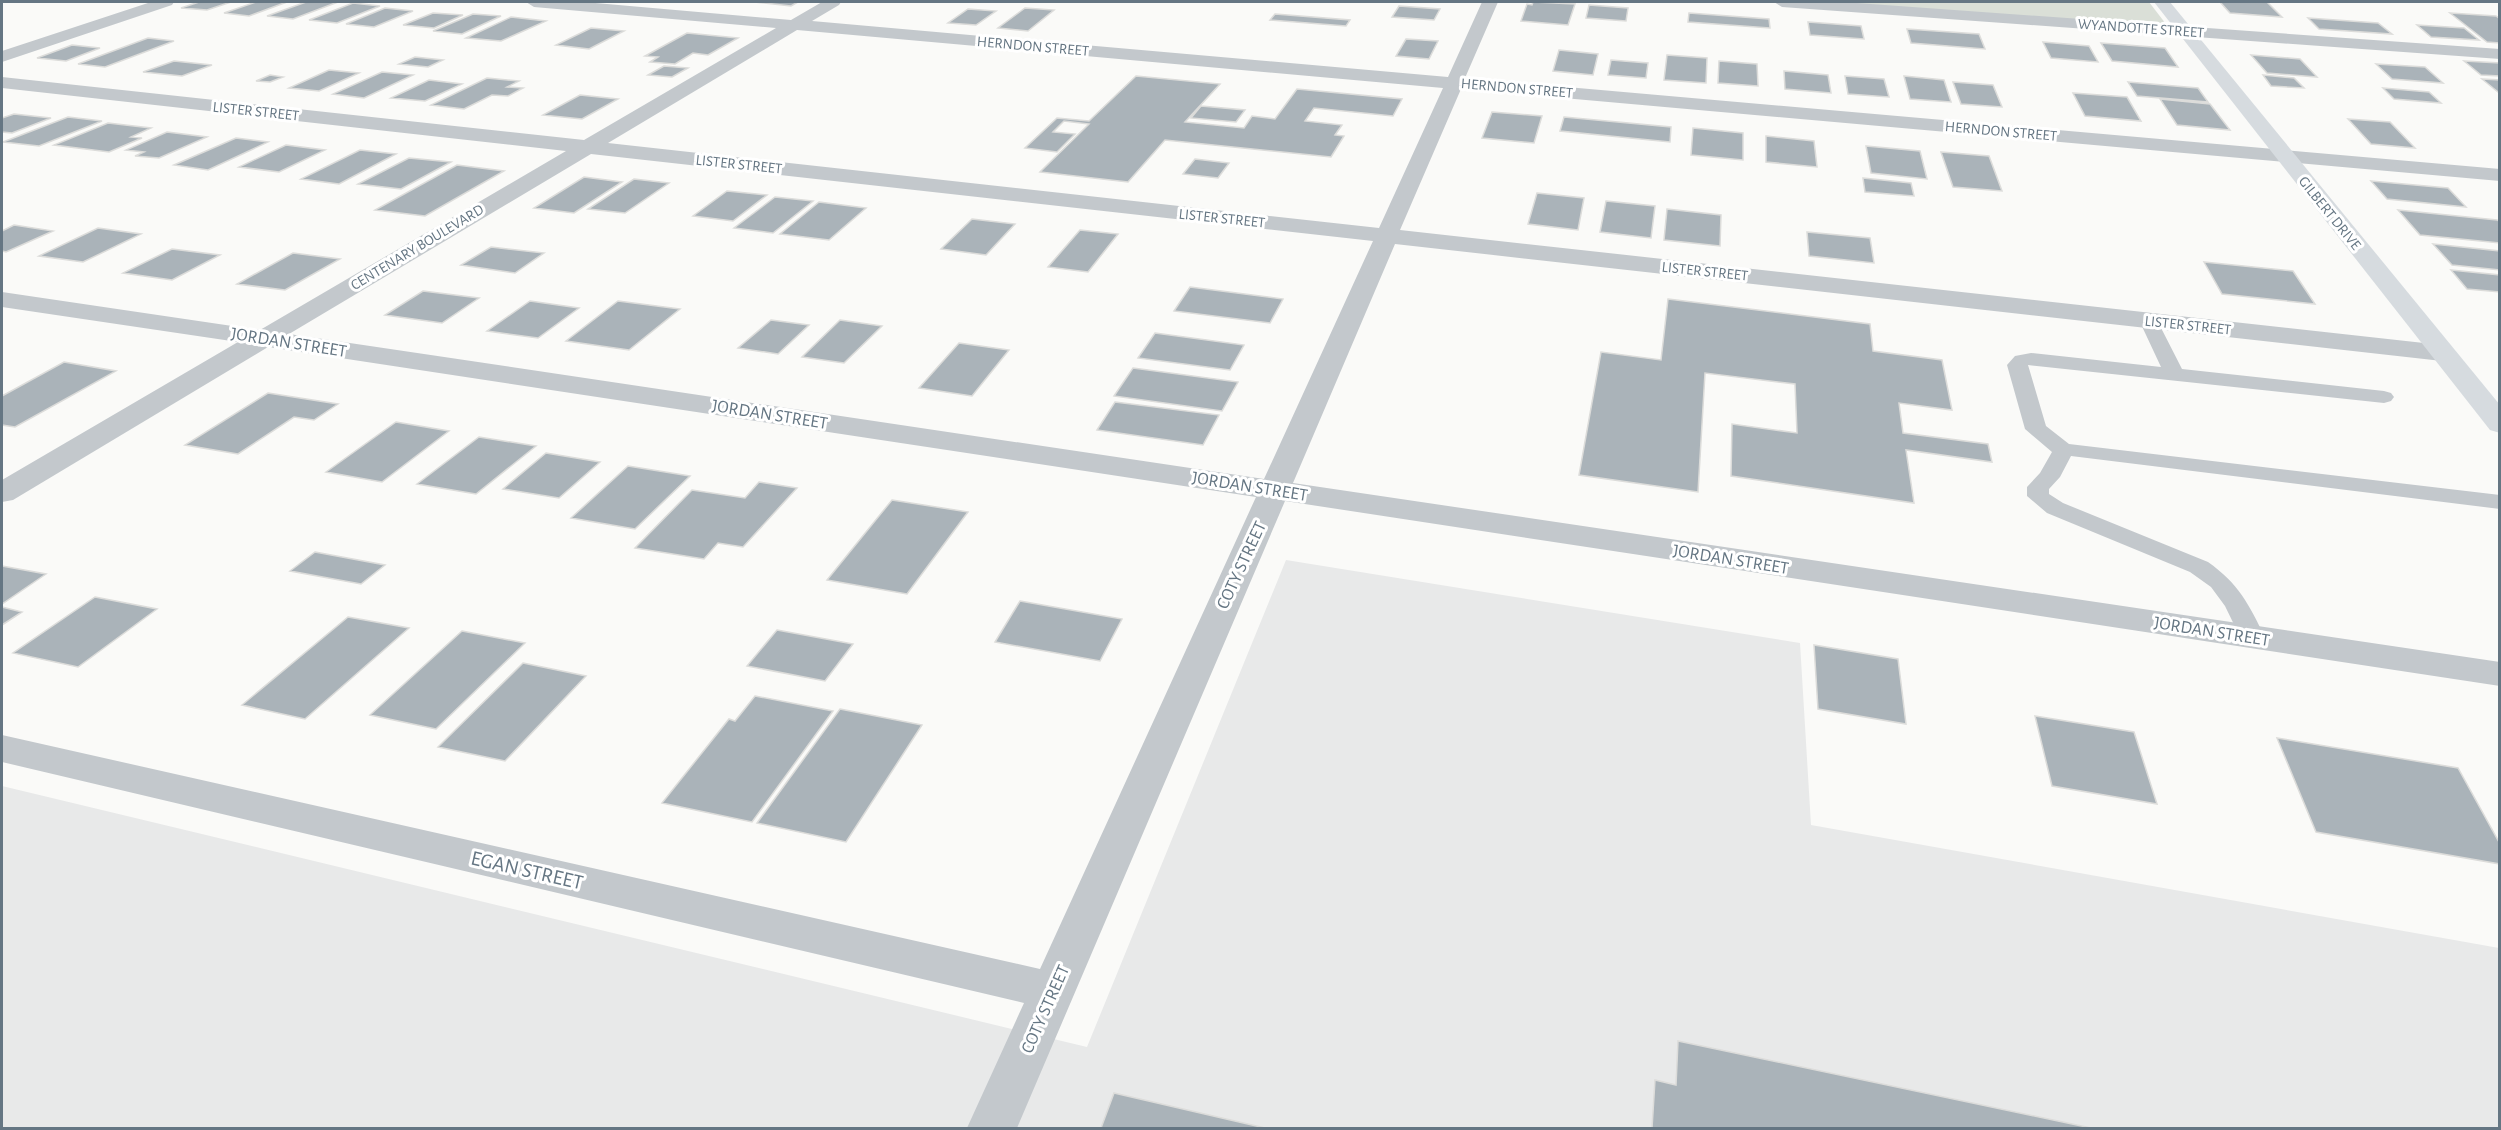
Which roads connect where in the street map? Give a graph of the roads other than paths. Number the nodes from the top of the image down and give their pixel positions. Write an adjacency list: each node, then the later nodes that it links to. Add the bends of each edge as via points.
1 (166, 2): 10 (street)
2 (534, 2): 7 (street, HERNDON STREET)
3 (832, 2): 7 (street, CENTENARY BOULEVARD)
4 (1491, 2): 12 (street, COTY STREET)
5 (1782, 2): 8 (street, WYANDOTTE STREET)
6 (2162, 2): 8 (street, GILBERT DRIVE)
7 (794, 25): 12 (street, HERNDON STREET); 13 (street, CENTENARY BOULEVARD)
8 (2186, 31): 9 (street, WYANDOTTE STREET); 14 (street, GILBERT DRIVE)
9 (2499, 54)
10 (2, 57)
11 (2, 82): 13 (street, LISTER STREET)
12 (1456, 83): 14 (street, HERNDON STREET); 16 (street, COTY STREET)
13 (585, 147): 16 (street, LISTER STREET); 19 (street, CENTENARY BOULEVARD)
14 (2284, 156): 15 (street, HERNDON STREET); 20 (street, GILBERT DRIVE)
15 (2499, 175)
16 (1388, 237): 18 (street, LISTER STREET); 25 (street, COTY STREET)
17 (2, 299): 19 (street, JORDAN STREET)
18 (2148, 320): 20 (street, LISTER STREET); 21 (lane)
19 (263, 338): 25 (street, JORDAN STREET); 26 (street, CENTENARY BOULEVARD)
20 (2442, 353): 23 (street, GILBERT DRIVE)
21 (2175, 375): 22 (lane); 24 (lane, via 2022,360 2017,365 2037,429)
22 (2384, 398)
23 (2499, 424)
24 (2072, 450): 27 (lane); 28 (lane, via 2038,487 2038,496 2055,508 2199,567 2220,582)
25 (1276, 490): 28 (street, JORDAN STREET); 31 (street, COTY STREET)
26 (2, 493)
27 (2499, 502)
28 (2252, 636): 29 (street, JORDAN STREET)
29 (2499, 674)
30 (2, 749): 31 (street, EGAN STREET)
31 (1052, 991): 32 (street, COTY STREET)
32 (992, 1128)

